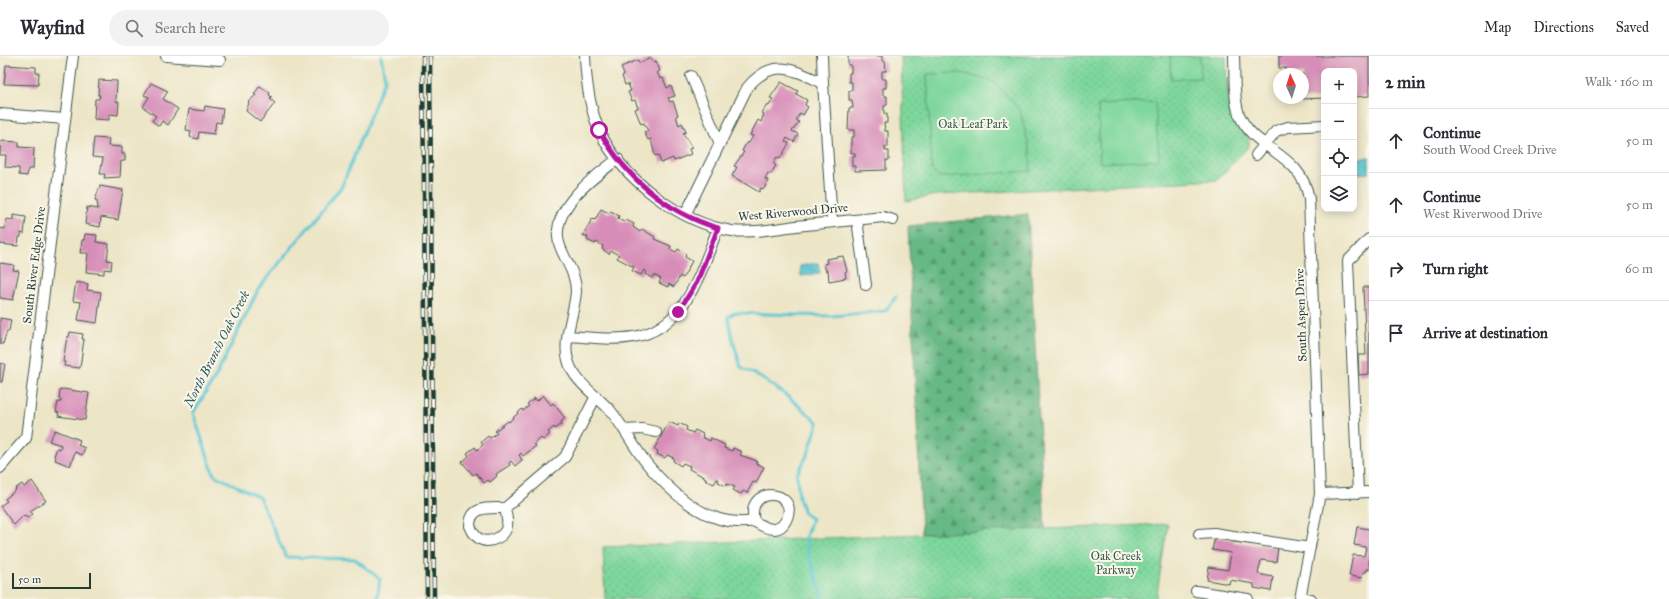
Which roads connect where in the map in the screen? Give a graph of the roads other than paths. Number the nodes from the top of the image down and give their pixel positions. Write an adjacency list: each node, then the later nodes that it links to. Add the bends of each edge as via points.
1 (73, 56): 10 (street, South River Edge Drive)
2 (166, 56): 6 (street)
3 (585, 56): 15 (street, West Riverwood Drive, via 586,83 591,107 599,130)
4 (822, 56): 8 (street)
5 (1234, 56): 13 (street, South Aspen Drive, via 1239,113 1248,129)
6 (220, 60)
7 (691, 76): 12 (street)
8 (823, 83): 12 (street, via 793,69 766,70 746,88); 19 (street)
9 (0, 114): 10 (street)
10 (65, 119): 27 (street, South River Edge Drive, via 26,438)
11 (1321, 125): 13 (street, via 1288,126 1276,131)
12 (720, 144): 16 (street)
13 (1265, 144): 14 (street); 30 (street, South Aspen Drive, via 1296,168 1308,190)
14 (1256, 155)
15 (618, 159): 16 (street, West Riverwood Drive, via 634,178 655,196); 23 (street, via 574,196 559,225 559,243 571,267 576,290)
16 (685, 216): 20 (street, West Riverwood Drive)
17 (857, 220): 18 (street, West Riverwood Drive, via 883,217); 19 (street, West Riverwood Drive); 22 (street)
18 (893, 220)
19 (832, 222): 20 (street, West Riverwood Drive, via 750,231)
20 (718, 228): 23 (street, via 697,282 678,312 662,327 647,334 619,339)
21 (1369, 239): 29 (street, via 1348,261)
22 (866, 285)
23 (568, 336): 24 (street, via 567,359 574,374)
24 (596, 396): 25 (street); 31 (street, via 565,456)
25 (624, 430): 26 (street, via 642,429); 32 (street, via 648,465 679,496 705,515 742,523)
26 (656, 432)
27 (0, 468)
28 (1369, 492): 29 (street)
29 (1358, 493): 30 (street)
30 (1320, 494): 34 (street, South Aspen Drive)
31 (505, 508)
32 (754, 521)
33 (1199, 534): 34 (street, via 1214,532)
34 (1310, 548): 36 (street, South Aspen Drive)
35 (1196, 591): 37 (street)
36 (1300, 598): 38 (street)
37 (1248, 599)
38 (1311, 599)

